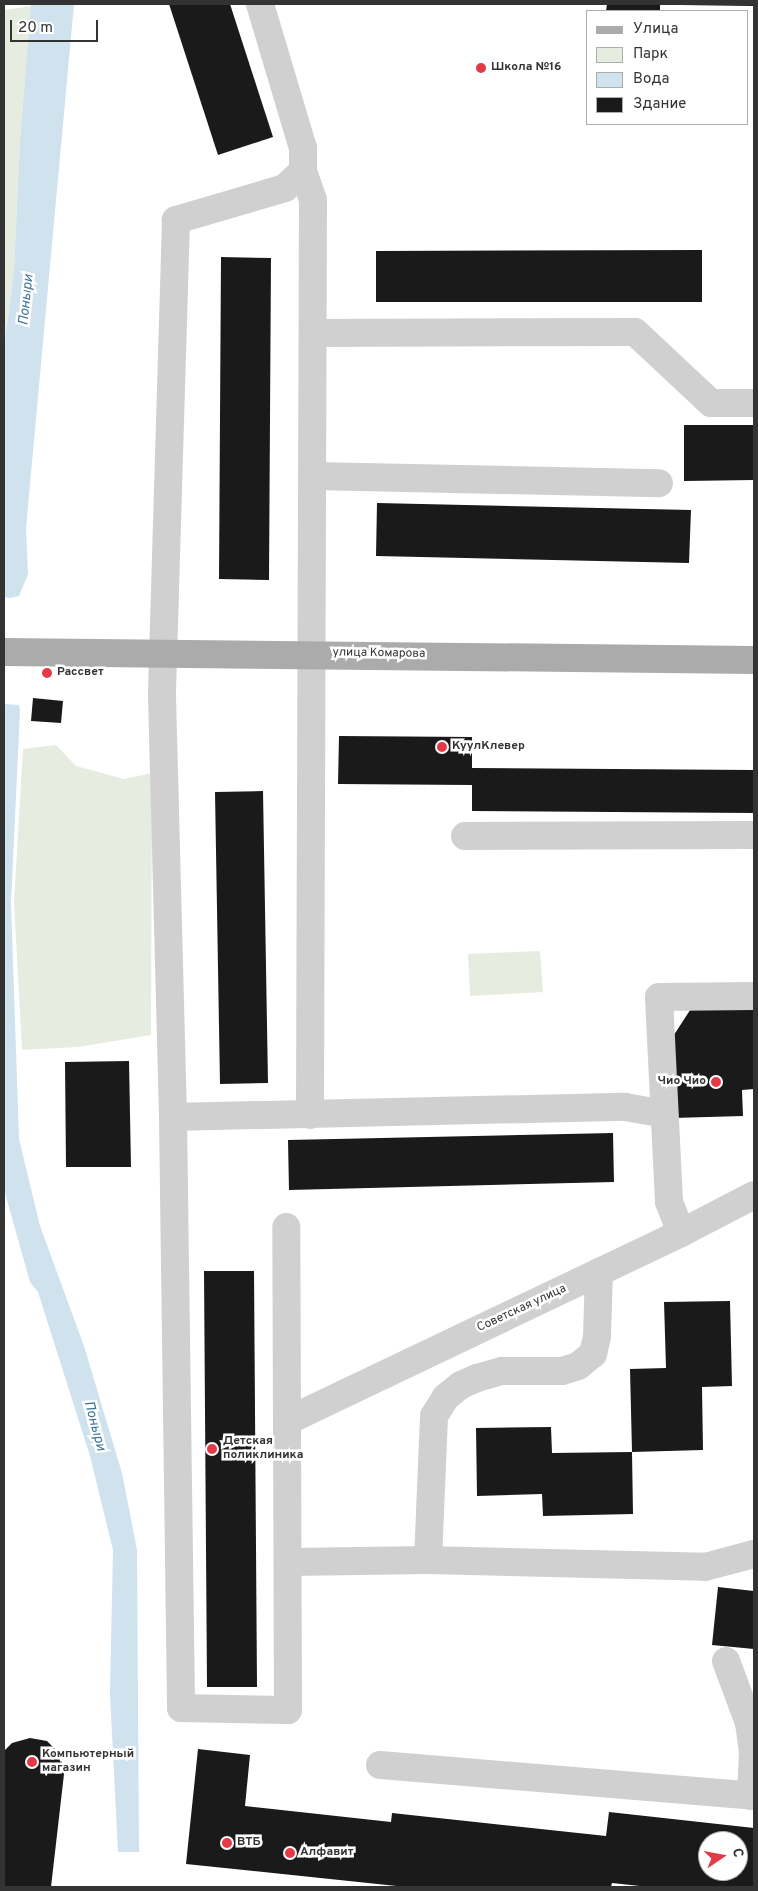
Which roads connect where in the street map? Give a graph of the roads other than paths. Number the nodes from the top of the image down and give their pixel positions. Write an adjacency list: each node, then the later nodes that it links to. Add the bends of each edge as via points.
1 (260, 4): 2 (street, via 303,148)
2 (303, 172): 3 (street, via 313,200); 8 (street, via 285,188 176,220)
3 (313, 333): 4 (street, via 635,332 711,403); 5 (street)
4 (754, 403)
5 (312, 476): 6 (street); 9 (street)
6 (659, 484)
7 (4, 652): 8 (main road, улица Комарова)
8 (162, 654): 9 (main road, улица Комарова); 16 (street)
9 (312, 654): 10 (main road, улица Комарова); 14 (street)
10 (754, 660)
11 (754, 835): 12 (street)
12 (465, 836)
13 (754, 996): 15 (street, via 659,997)
14 (310, 1114): 15 (street, via 625,1107); 16 (street)
15 (663, 1114): 19 (street, via 669,1202)
16 (174, 1118): 24 (street, via 181,1708 288,1710)
17 (754, 1195): 19 (street, Советская улица)
18 (286, 1227): 21 (street)
19 (681, 1233): 20 (street, Советская улица)
20 (599, 1272): 21 (street, Советская улица); 23 (street, via 597,1336 592,1354 578,1366 562,1371 502,1371 476,1378 461,1384 446,1397 434,1416)
21 (287, 1421): 24 (street)
22 (754, 1554): 23 (street, via 705,1566)
23 (428, 1560): 24 (street)
24 (289, 1562)
25 (726, 1661): 27 (street, via 749,1723)
26 (380, 1765): 27 (street)
27 (753, 1796)

